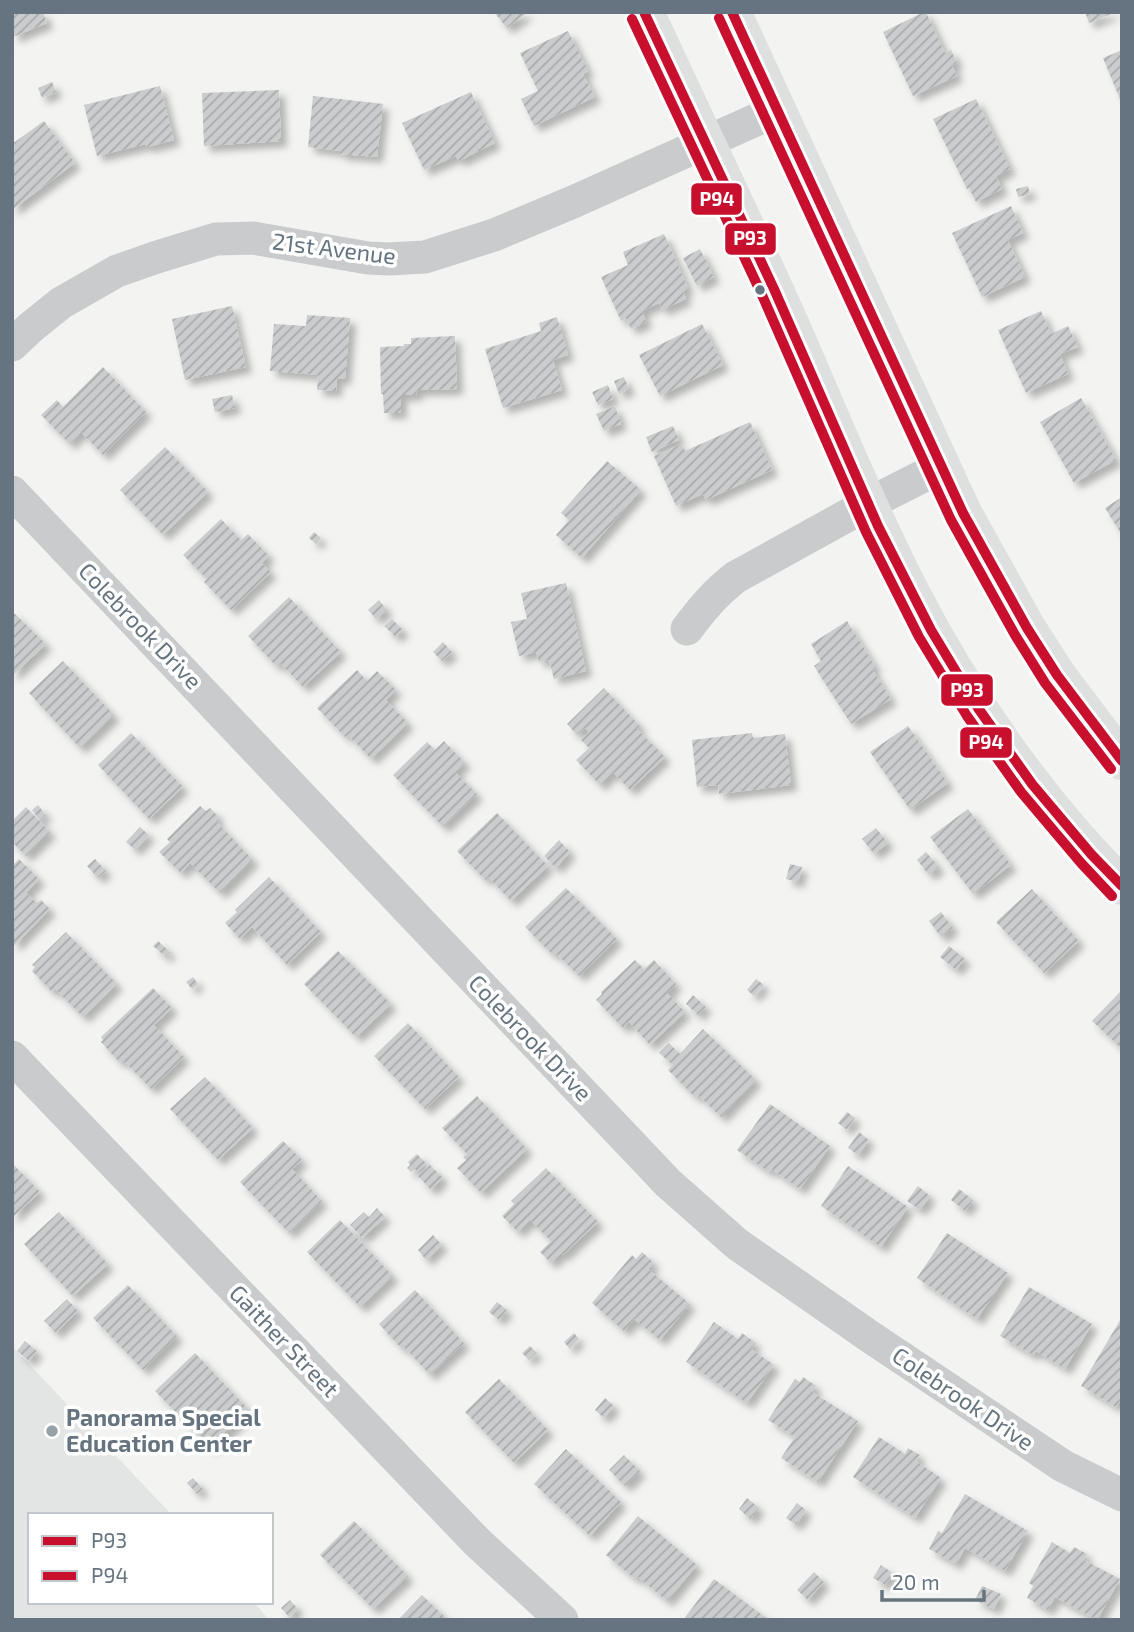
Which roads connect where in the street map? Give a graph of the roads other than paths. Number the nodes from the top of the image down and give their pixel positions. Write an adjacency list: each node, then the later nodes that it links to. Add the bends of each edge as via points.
1 (644, 12): 4 (main road)
2 (732, 12): 3 (main road)
3 (778, 110): 4 (street, 21st Avenue); 6 (main road)
4 (705, 142): 5 (street, 21st Avenue, via 494,235 425,257 368,258 253,238 216,239 117,271 61,303); 8 (main road)
5 (12, 345)
6 (941, 467): 8 (street); 10 (main road, via 1027,628)
7 (12, 492): 13 (street, Colebrook Drive, via 668,1183 737,1244 869,1336 1063,1465)
8 (868, 504): 9 (street, via 736,577); 11 (main road, via 911,593 995,733 1051,806)
9 (687, 629)
10 (1122, 761)
11 (1122, 886)
12 (12, 1057): 14 (street, Gaither Street, via 477,1542)
13 (1122, 1495)
14 (562, 1620)

